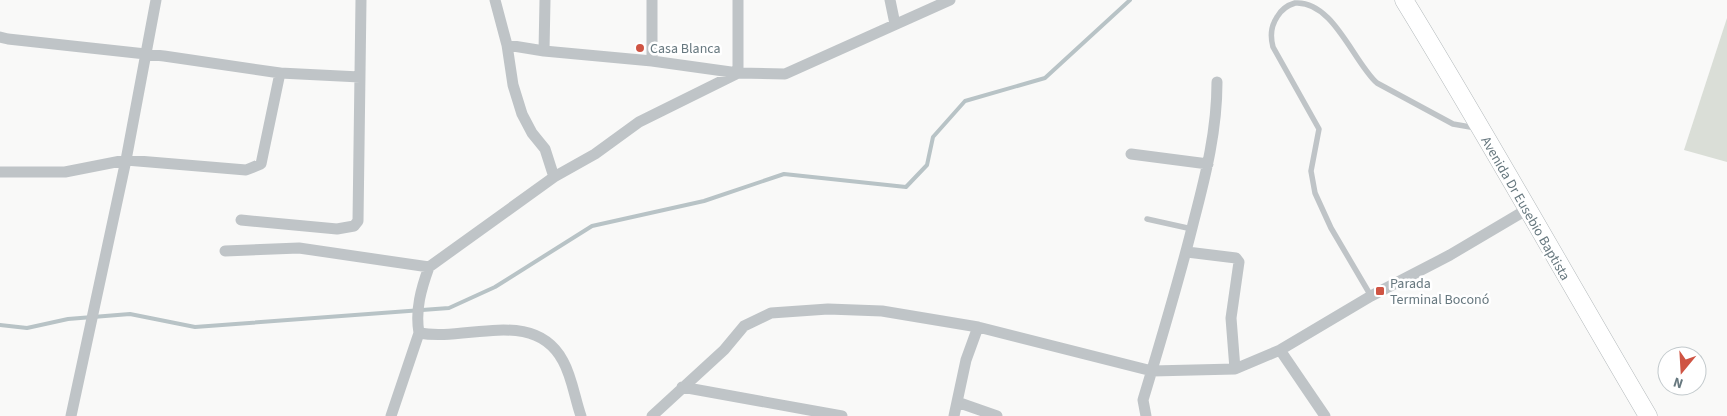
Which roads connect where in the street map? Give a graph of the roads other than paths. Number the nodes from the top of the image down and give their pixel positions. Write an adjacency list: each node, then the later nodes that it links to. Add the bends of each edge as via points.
1 (156, 0): 14 (street)
2 (360, 0): 18 (street)
3 (495, 0): 12 (street)
4 (545, 0): 13 (street)
5 (652, 0): 15 (street)
6 (738, 0): 16 (street)
7 (890, 0): 10 (street)
8 (950, 0): 10 (street)
9 (1404, 0): 20 (main road, Avenida Dr Eusebio Baptista)
10 (894, 24): 16 (street, via 785,74)
11 (0, 37): 14 (street)
12 (507, 45): 13 (street); 25 (street, via 513,85 522,114 544,148)
13 (544, 52): 15 (street)
14 (145, 54): 17 (street); 22 (street)
15 (652, 61): 16 (street)
16 (738, 73): 25 (street, via 638,122 595,154)
17 (280, 74): 18 (street); 22 (street, via 261,164 246,170)
18 (360, 77): 29 (street, via 358,221 354,226 337,229)
19 (1217, 82): 23 (street, via 1217,109)
20 (1481, 127): 26 (main road, Avenida Dr Eusebio Baptista); 35 (lane, via 1464,128 1453,124 1377,83 1368,75 1333,20 1317,6 1294,4 1276,18 1272,31 1273,47 1319,130 1311,171 1312,185 1331,228)
21 (1132, 154): 23 (street)
22 (126, 160): 24 (street, via 65,172); 43 (street)
23 (1208, 164): 30 (street)
24 (0, 172)
25 (554, 177): 34 (street)
26 (1526, 210): 35 (street); 52 (main road, Avenida Dr Eusebio Baptista)
27 (1147, 219): 30 (lane)
28 (241, 220): 29 (street)
29 (313, 227): 31 (street)
30 (1192, 229): 33 (street)
31 (313, 250): 32 (street); 34 (street)
32 (225, 251)
33 (1187, 252): 39 (street, via 1236,258 1239,262 1231,318); 40 (street)
34 (429, 267): 37 (street, via 420,296)
35 (1371, 296): 38 (street)
36 (978, 327): 40 (street); 41 (street, via 882,311 828,309 770,314 744,326 724,350); 42 (street, via 966,360)
37 (418, 328): 44 (street); 45 (street, via 435,336 511,330 536,334 552,343 564,363)
38 (1280, 350): 39 (street); 51 (street)
39 (1235, 369): 40 (street)
40 (1152, 371): 50 (street, via 1142,400)
41 (682, 387): 46 (street); 47 (street)
42 (957, 402): 48 (street); 49 (street)
43 (72, 416)
44 (391, 416)
45 (580, 416)
46 (652, 416)
47 (842, 416)
48 (954, 416)
49 (997, 416)
50 (1146, 416)
51 (1325, 416)
52 (1648, 416)

